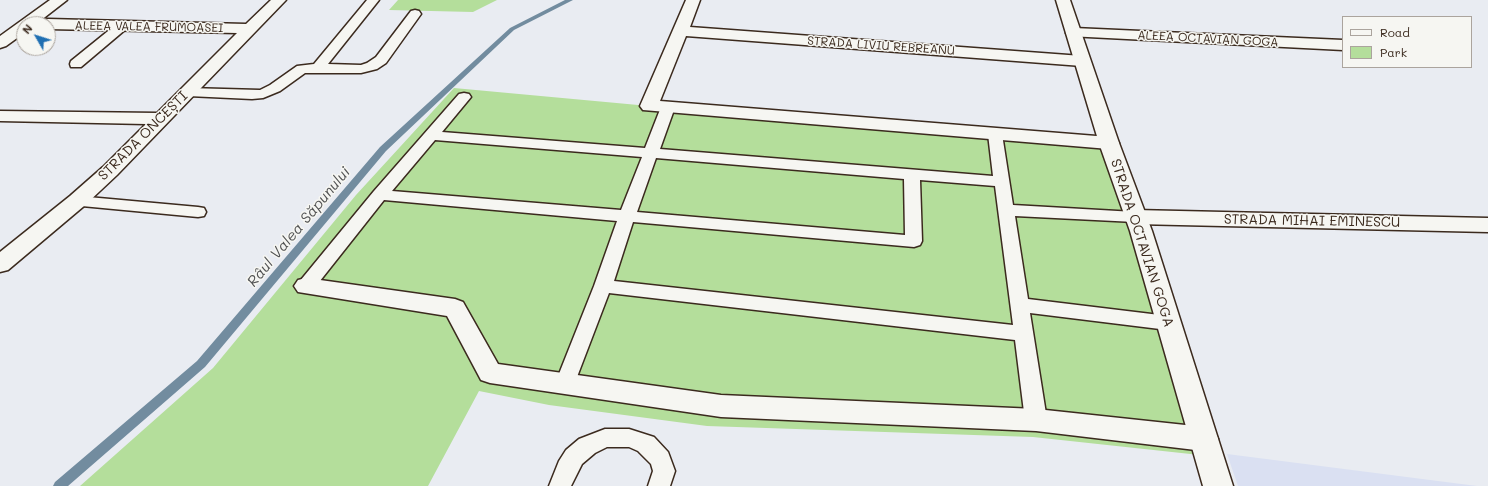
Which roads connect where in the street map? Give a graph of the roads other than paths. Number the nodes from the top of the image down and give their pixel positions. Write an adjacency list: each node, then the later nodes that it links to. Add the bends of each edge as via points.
1 (60, 0): 7 (street)
2 (279, 0): 10 (street, STRADA ONCEȘTI)
3 (372, 0): 18 (lane)
4 (693, 0): 12 (street)
5 (1063, 0): 13 (street, STRADA OCTAVIAN GOGA)
6 (415, 14): 18 (lane, via 380,60 372,66 361,69)
7 (38, 16)
8 (56, 24): 9 (street, ALEEA VALEA FRUMOASEI)
9 (122, 26): 10 (street, ALEEA VALEA FRUMOASEI); 17 (lane)
10 (250, 29): 19 (street, STRADA ONCEȘTI)
11 (16, 32): 14 (street)
12 (680, 32): 16 (street, STRADA LIVIU REBREANU); 21 (street, via 649,106)
13 (1074, 33): 15 (street, ALEEA OCTAVIAN GOGA); 16 (street, STRADA OCTAVIAN GOGA)
14 (0, 43)
15 (1342, 45)
16 (1082, 61): 26 (street, STRADA OCTAVIAN GOGA)
17 (76, 64)
18 (318, 68): 19 (lane, via 302,69 263,94)
19 (188, 92): 23 (street, STRADA ONCEȘTI)
20 (464, 97): 25 (lane)
21 (668, 107): 24 (street); 27 (lane)
22 (0, 116): 23 (street)
23 (160, 120): 31 (street, STRADA ONCEȘTI)
24 (995, 134): 26 (street); 29 (lane)
25 (431, 135): 27 (lane); 30 (lane)
26 (1109, 143): 35 (street, STRADA OCTAVIAN GOGA)
27 (651, 153): 28 (lane); 34 (lane)
28 (912, 175): 29 (lane); 34 (lane, via 914,242)
29 (1002, 182): 32 (lane)
30 (380, 195): 34 (lane); 38 (lane)
31 (77, 201): 33 (lane); 37 (street, STRADA ONCEȘTI)
32 (1006, 210): 35 (lane); 40 (lane)
33 (198, 212)
34 (627, 217): 39 (lane)
35 (1135, 217): 36 (street, STRADA MIHAI EMINESCU); 41 (street, STRADA OCTAVIAN GOGA)
36 (1488, 225)
37 (0, 264)
38 (306, 286): 43 (street, via 455,308 490,373)
39 (603, 286): 42 (lane); 43 (lane)
40 (1020, 305): 41 (lane); 42 (lane)
41 (1168, 324): 45 (street, STRADA OCTAVIAN GOGA)
42 (1024, 334): 44 (lane)
43 (565, 384): 44 (street, via 721,406)
44 (1036, 420): 45 (street)
45 (1204, 439): 48 (street, STRADA OCTAVIAN GOGA)
46 (560, 486): 47 (lane, via 566,468 574,457 587,446 605,438 629,438 646,444 653,450 660,459 664,471)
47 (659, 486)
48 (1218, 486)

